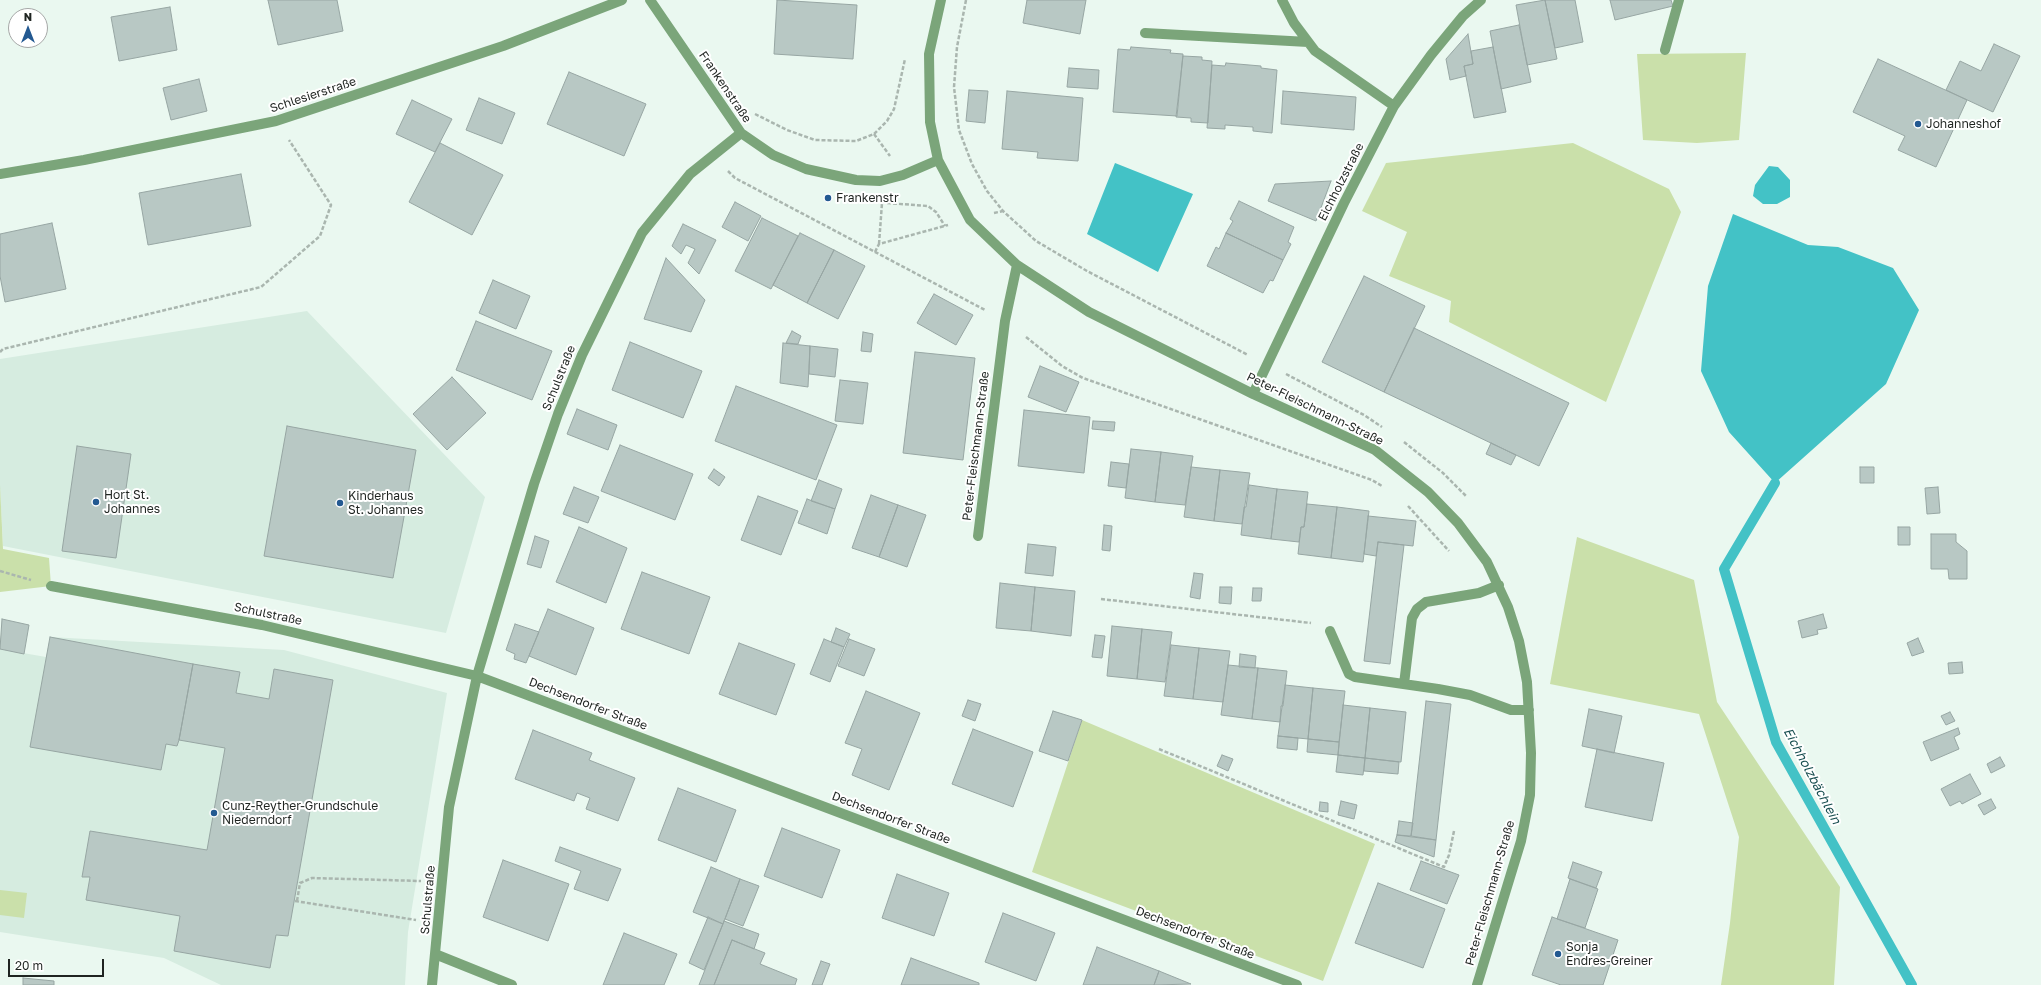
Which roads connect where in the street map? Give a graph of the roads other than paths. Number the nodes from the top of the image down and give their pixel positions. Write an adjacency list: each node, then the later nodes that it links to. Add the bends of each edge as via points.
1 (622, 0): 13 (street, Schlesierstraße, via 503,46 276,120 84,160)
2 (650, 0): 11 (street, Frankenstraße)
3 (941, 0): 12 (street, Peter-Fleischmann-Straße, via 929,54 930,122)
4 (1282, 0): 8 (street)
5 (1481, 0): 10 (street, Eichholzstraße, via 1463,16)
6 (1679, 0): 9 (street)
7 (1144, 33): 8 (street)
8 (1308, 42): 10 (street, via 1315,51)
9 (1665, 50)
10 (1394, 106): 15 (street, Eichholzstraße, via 1344,203)
11 (741, 133): 12 (street, Frankenstraße, via 773,155 806,169 856,180 880,181 903,175); 20 (street, Schulstraße, via 690,174 642,233 582,355 534,484)
12 (938, 160): 14 (street, Peter-Fleischmann-Straße, via 970,220)
13 (0, 174)
14 (1017, 265): 15 (street, Peter-Fleischmann-Straße, via 1089,312); 16 (street, Peter-Fleischmann-Straße, via 1005,321)
15 (1253, 394): 17 (street, Peter-Fleischmann-Straße, via 1375,450 1428,492 1458,523 1487,562)
16 (978, 536)
17 (1499, 585): 21 (street, via 1479,593 1426,602 1417,609 1412,618); 22 (street, Peter-Fleischmann-Straße, via 1519,641 1527,682)
18 (51, 586): 20 (street, Schulstraße, via 262,625)
19 (1330, 631): 21 (street, via 1349,674)
20 (477, 676): 23 (street, Schulstraße, via 449,807); 26 (street, Dechsendorfer Straße)
21 (1404, 684): 22 (street, via 1470,695 1511,710)
22 (1529, 710): 27 (street, Peter-Fleischmann-Straße, via 1530,795 1521,841)
23 (435, 954): 24 (street, Schulstraße); 25 (street)
24 (432, 985)
25 (512, 985)
26 (1297, 985)
27 (1477, 985)

